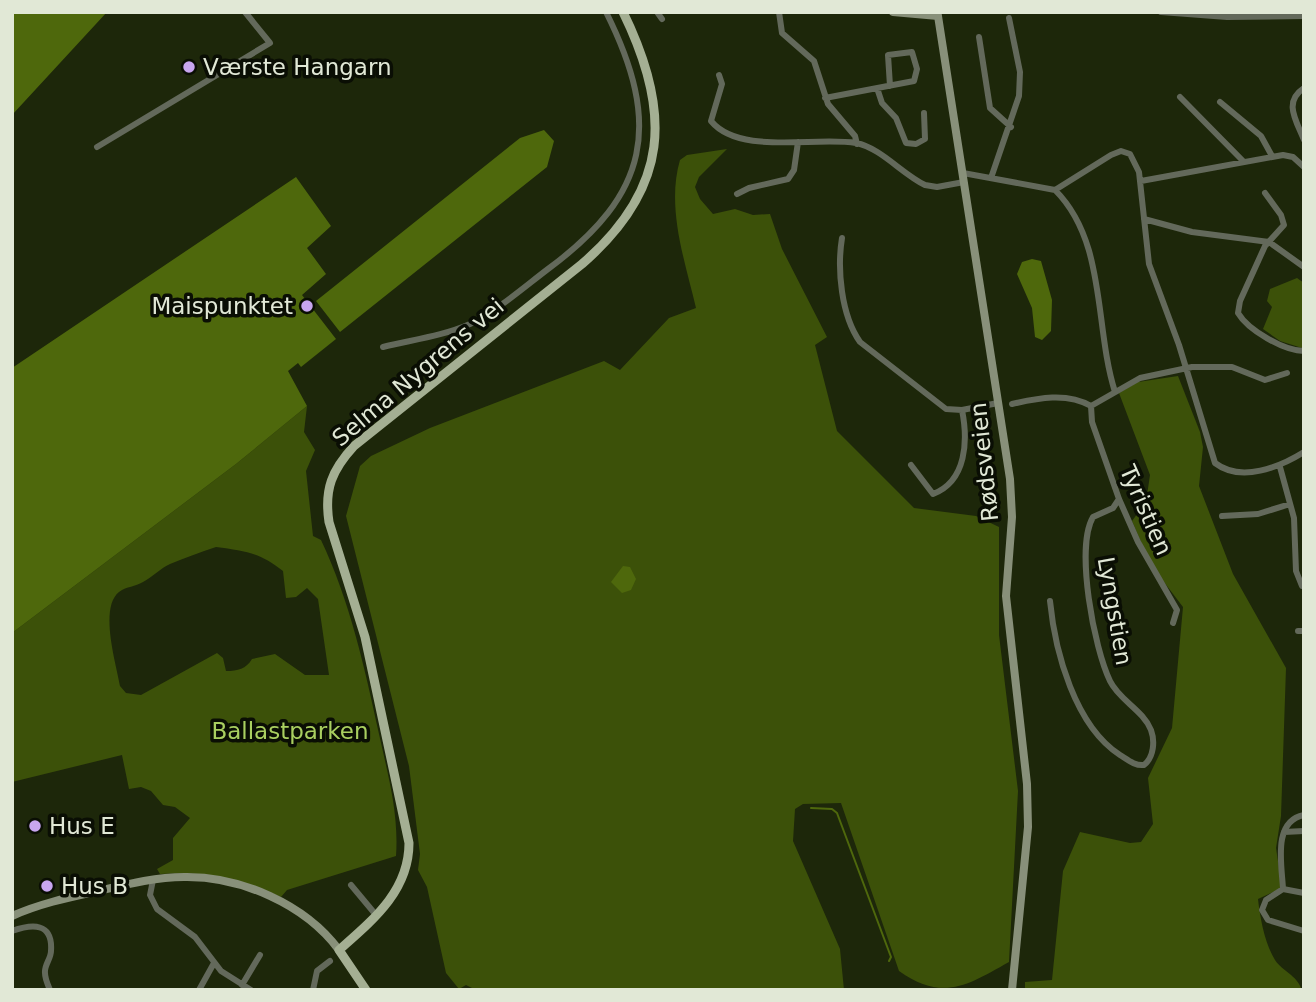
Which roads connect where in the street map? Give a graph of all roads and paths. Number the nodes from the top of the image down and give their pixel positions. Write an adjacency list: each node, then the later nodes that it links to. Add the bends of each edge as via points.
1 (245, 12): 26 (street, via 270,43)
2 (607, 12): 40 (street, via 634,78 640,115 636,160 613,208 585,240 488,314 448,331)
3 (623, 12): 65 (main road, Selma Nygrens vei, via 645,57 656,115 649,171 629,213 612,237 582,264 354,446 331,478 329,522 371,663 409,843 405,875)
4 (657, 12): 12 (street)
5 (779, 12): 19 (street, via 782,33 814,61)
6 (893, 12): 8 (street)
7 (1161, 12): 10 (street)
8 (911, 13): 9 (street)
9 (936, 14): 31 (street, Rødsveien)
10 (1304, 16)
11 (1009, 18): 22 (street, via 1021,85)
12 (662, 19)
13 (979, 37): 22 (street, via 990,108)
14 (719, 75): 24 (street, via 722,84 712,124 755,142)
15 (890, 86): 15 (street, via 888,55 912,52 917,79); 16 (street)
16 (877, 88): 19 (street); 21 (street, via 906,143 925,139)
17 (1304, 88): 23 (street, via 1291,102)
18 (1180, 97): 28 (street)
19 (825, 98): 25 (street)
20 (1220, 102): 27 (street, via 1261,136)
21 (923, 113)
22 (1011, 127): 30 (street)
23 (1304, 140)
24 (798, 142): 25 (street); 35 (street, via 794,170 788,178)
25 (857, 144): 31 (street, via 925,185 937,187)
26 (97, 147)
27 (1272, 156): 28 (street); 29 (street, via 1290,156)
28 (1243, 161): 32 (street)
29 (1304, 167)
30 (991, 177): 31 (street); 33 (street)
31 (963, 178): 45 (street, Rødsveien)
32 (1141, 181): 33 (street, via 1135,160 1121,151); 36 (street)
33 (1055, 190): 44 (street, via 1077,218 1095,273 1103,343)
34 (1265, 193): 38 (street, via 1284,222)
35 (737, 194)
36 (1143, 219): 38 (street, via 1192,232); 42 (street, via 1149,264)
37 (842, 238): 48 (street, via 842,281 853,332 935,402 949,410)
38 (1269, 242): 39 (street); 41 (street, via 1238,313 1277,342)
39 (1304, 267)
40 (383, 346)
41 (1304, 351)
42 (1187, 369): 43 (street, via 1228,366 1265,380); 44 (street, via 1140,378); 51 (street, via 1215,463 1252,471)
43 (1287, 373)
44 (1115, 392): 47 (street)
45 (998, 403): 48 (street); 79 (street, Rødsveien, via 1012,517 1007,606 1027,784 1028,827)
46 (1012, 404): 47 (street, via 1042,397 1078,400)
47 (1091, 406): 52 (street, Tyristien, via 1092,422)
48 (962, 410): 50 (street, via 964,457 954,475 933,494)
49 (1304, 452): 51 (street)
50 (911, 465)
51 (1280, 467): 53 (street)
52 (1119, 499): 56 (street, Lyngstien, via 1113,508 1093,517 1086,556 1096,632 1110,681 1147,723 1153,738 1150,758 1142,766 1111,749 1088,722 1058,649); 57 (street, Tyristien, via 1177,610)
53 (1290, 504): 54 (street, via 1258,514); 55 (street, via 1296,530 1296,571)
54 (1222, 516)
55 (1302, 586)
56 (1050, 601)
57 (1173, 623)
58 (1304, 815): 60 (street, via 1292,819)
59 (1304, 831): 60 (street)
60 (1284, 832): 63 (street)
61 (153, 880): 66 (street, via 38,904); 69 (street, via 198,877 254,890 301,914); 72 (street, via 153,904 195,937)
62 (351, 885): 65 (street)
63 (1283, 890): 64 (street); 68 (street, via 1266,900 1264,915 1281,926)
64 (1304, 893)
65 (376, 915): 69 (main road, Selma Nygrens vei)
66 (12, 916)
67 (12, 931): 74 (street, via 31,925 44,931 51,951 45,970)
68 (1304, 931)
69 (339, 950): 78 (main road)
70 (260, 955): 73 (street)
71 (330, 961): 77 (street, via 317,971)
72 (214, 963): 73 (street); 75 (street)
73 (242, 985): 76 (street)
74 (50, 990)
75 (199, 990)
76 (251, 990)
77 (313, 990)
78 (366, 990)
79 (1012, 990)

